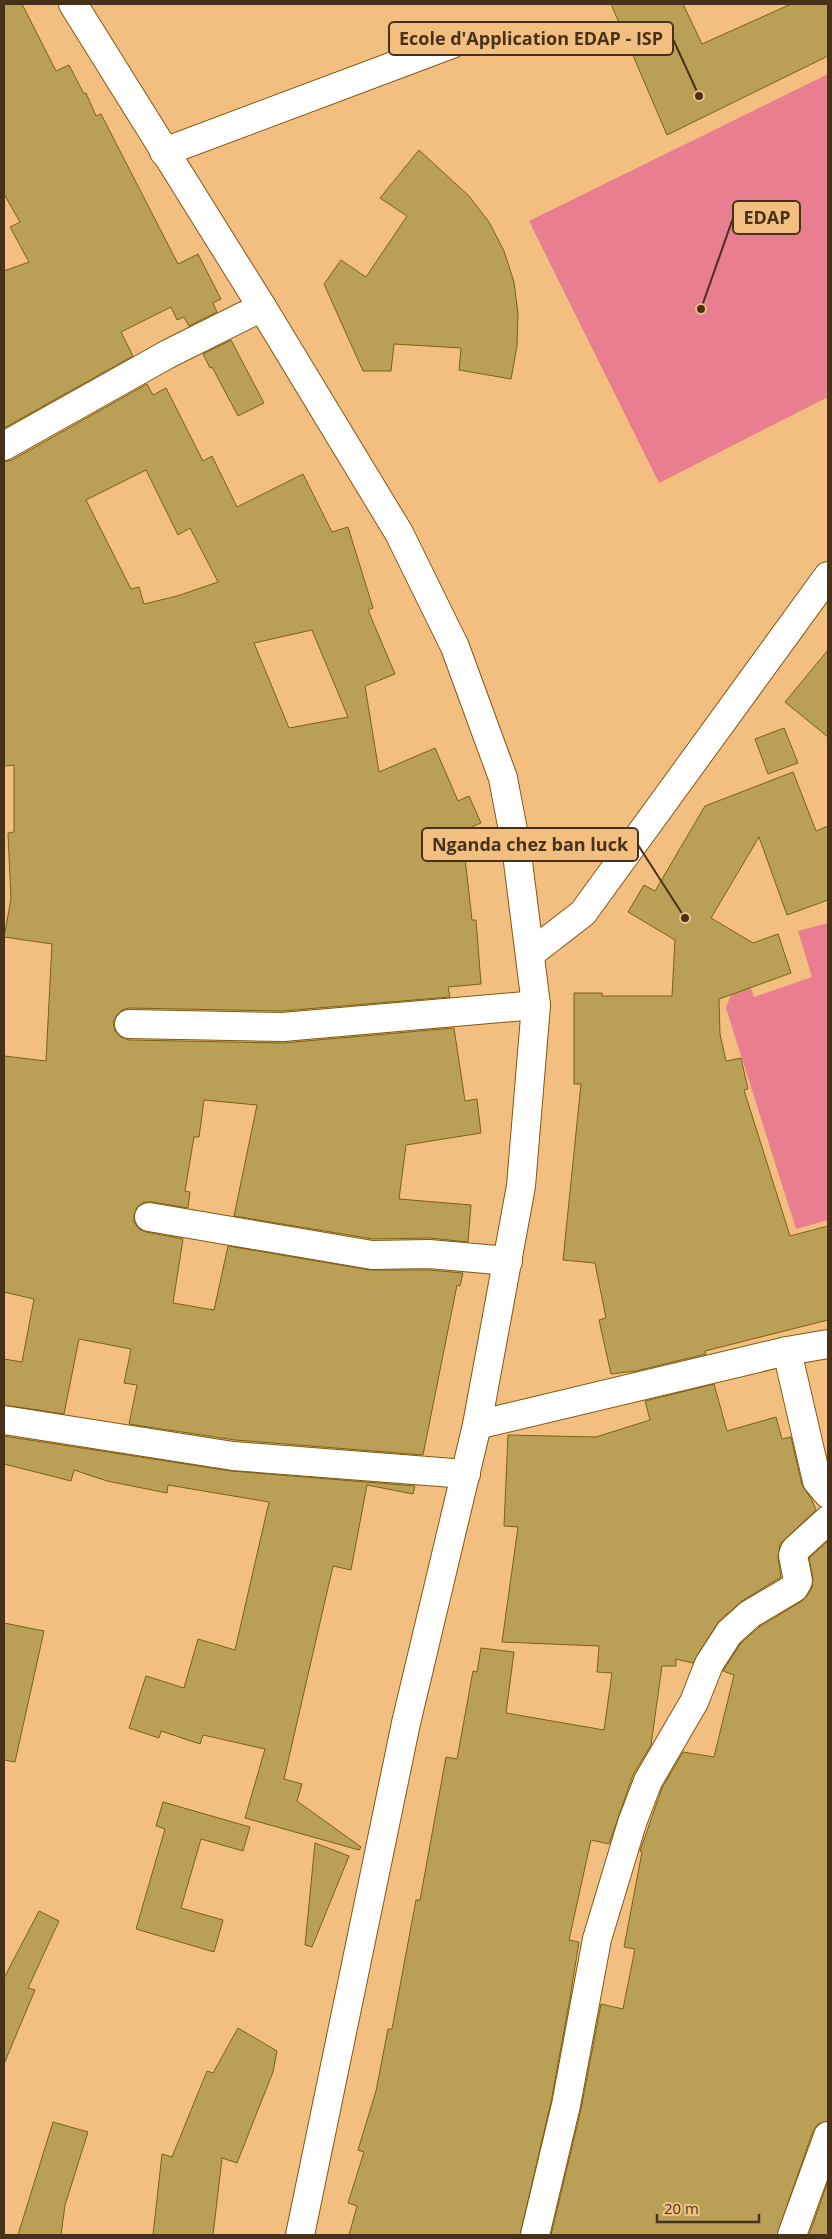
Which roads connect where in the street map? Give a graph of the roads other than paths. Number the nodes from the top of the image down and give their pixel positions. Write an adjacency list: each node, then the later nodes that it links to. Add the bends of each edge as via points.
1 (73, 4): 3 (street)
2 (452, 44): 3 (street)
3 (164, 152): 4 (street)
4 (262, 307): 5 (street, via 168,354); 7 (street, via 399,534 455,647 503,778 516,846)
5 (4, 446)
6 (828, 576): 7 (street, via 582,913)
7 (530, 954): 8 (street)
8 (536, 1005): 9 (street, via 283,1027); 11 (street, via 521,1186)
9 (129, 1024)
10 (149, 1216): 11 (street, via 372,1255 429,1254)
11 (508, 1261): 15 (street)
12 (828, 1344): 13 (street)
13 (787, 1351): 15 (street); 17 (street, via 818,1481)
14 (4, 1420): 16 (street, via 233,1456)
15 (477, 1425): 16 (street)
16 (466, 1474): 20 (street, via 406,1723)
17 (828, 1494)
18 (828, 1520): 21 (street, via 794,1550 798,1581 794,1588 750,1614 729,1633 709,1664 694,1702 648,1781 597,1939 566,2105)
19 (828, 2136): 22 (street)
20 (300, 2235)
21 (535, 2235)
22 (792, 2235)

